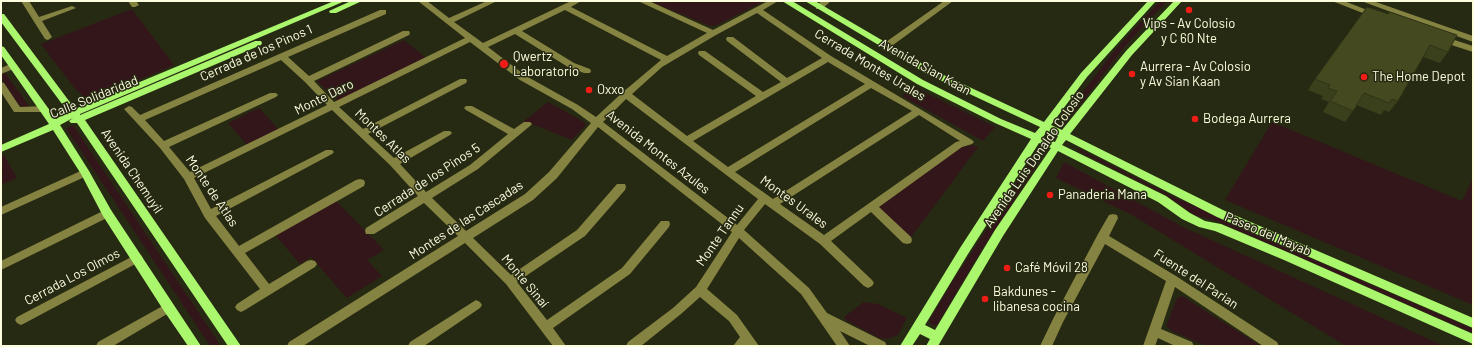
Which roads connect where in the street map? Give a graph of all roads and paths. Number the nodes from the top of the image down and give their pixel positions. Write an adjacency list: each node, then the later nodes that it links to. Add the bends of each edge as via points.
1 (25, 1): 25 (street)
2 (341, 1): 61 (main road, Calle Solidaridad)
3 (358, 1): 61 (main road, Calle Solidaridad)
4 (422, 1): 26 (street, Avenida Montes Azules)
5 (493, 1): 26 (street)
6 (577, 1): 17 (street)
7 (642, 1): 28 (street)
8 (774, 1): 21 (street, Montes de las Cascadas)
9 (786, 1): 60 (main road, Avenida Sian Kaan, via 920,82)
10 (809, 1): 18 (main road, Avenida Sian Kaan)
11 (827, 1): 18 (street)
12 (949, 1): 36 (street)
13 (1152, 1): 66 (main road, Avenida Luis Donaldo Colosio, via 1084,75)
14 (1178, 1): 70 (main road, Avenida Luis Donaldo Colosio, via 1129,53)
15 (1336, 1): 20 (street)
16 (1364, 1): 20 (street); 34 (street)
17 (565, 7): 27 (street); 42 (street)
18 (819, 7): 36 (main road, Avenida Sian Kaan)
19 (72, 8): 25 (street)
20 (1357, 8): 24 (street)
21 (757, 10): 28 (street, Montes de las Cascadas); 41 (street, Cerrada Montes Urales)
22 (383, 12): 40 (street, Cerrada de los Pinos 1)
23 (1, 16): 61 (main road, Avenida Chemuyil)
24 (1385, 18)
25 (38, 20): 31 (street)
26 (449, 21): 32 (street, Avenida Montes Azules)
27 (517, 31): 35 (street); 45 (street, via 571,65)
28 (713, 33): 42 (street, Montes de las Cascadas)
29 (406, 34): 46 (street)
30 (1435, 36): 38 (street)
31 (48, 38)
32 (472, 38): 35 (street, Avenida Montes Azules); 55 (street, Monte Daro)
33 (730, 39): 48 (street)
34 (1473, 39)
35 (483, 46): 63 (street, Avenida Montes Azules, via 523,78)
36 (886, 46): 54 (main road, Avenida Sian Kaan, via 930,72)
37 (1, 49): 43 (main road)
38 (1473, 49)
39 (702, 53): 53 (street)
40 (281, 56): 46 (street, Montes Atlas); 62 (street, Cerrada de los Pinos 1)
41 (828, 58): 48 (street); 49 (street, Cerrada Montes Urales)
42 (666, 59): 51 (street, Montes de las Cascadas)
43 (13, 66): 44 (street); 57 (main road)
44 (1, 71)
45 (587, 71)
46 (308, 80): 55 (street, Montes Atlas)
47 (463, 81): 67 (street)
48 (787, 82): 53 (street)
49 (871, 84): 59 (street, Cerrada Montes Urales); 79 (street)
50 (1, 85): 57 (street, via 17,110)
51 (626, 94): 63 (street, Montes de las Cascadas); 72 (street, Montes Urales)
52 (272, 95): 74 (street)
53 (763, 96): 72 (street)
54 (989, 100): 60 (main road); 66 (main road, Avenida Sian Kaan)
55 (334, 107): 67 (street, Montes Atlas); 81 (street, Monte Daro)
56 (469, 108): 69 (street)
57 (44, 109): 65 (main road)
58 (129, 109): 62 (street, Monte de Atlas)
59 (918, 111): 73 (street, Cerrada Montes Urales); 85 (street, Monte Tannu, via 850,155)
60 (978, 111): 71 (main road, Avenida Sian Kaan)
61 (76, 116): 65 (main road, Calle Solidaridad); 122 (main road, Avenida Chemuyil)
62 (140, 119): 74 (street, Monte de Atlas)
63 (597, 122): 93 (street, Avenida Montes Azules); 94 (street, Montes de las Cascadas, via 553,175 529,197)
64 (527, 124): 69 (street, Cerrada de los Pinos 5)
65 (53, 127): 76 (main road, Calle Solidaridad); 80 (main road)
66 (1046, 127): 70 (main road, Avenida Sian Kaan); 71 (main road, Avenida Luis Donaldo Colosio)
67 (362, 133): 78 (street, Montes Atlas)
68 (447, 133): 78 (street)
69 (515, 134): 84 (street, Cerrada de los Pinos 5, via 474,167)
70 (1064, 135): 75 (main road, Avenida Luis Donaldo Colosio); 112 (main road, Paseo del Mayab, via 1220,214)
71 (1037, 138): 75 (main road, Avenida Sian Kaan); 114 (main road, Avenida Luis Donaldo Colosio)
72 (687, 140): 79 (street, Montes Urales)
73 (969, 142): 86 (street, Montes Urales, via 959,144)
74 (163, 146): 81 (street, Monte de Atlas)
75 (1058, 146): 116 (main road, Paseo del Mayab, via 1162,199 1186,216 1203,224 1217,227 1288,257); 117 (main road, Avenida Luis Donaldo Colosio, via 999,233)
76 (1, 149)
77 (329, 152): 89 (street)
78 (394, 163): 84 (street, Montes Atlas)
79 (728, 172): 85 (street, Montes Urales)
80 (85, 173): 87 (street); 88 (main road)
81 (188, 177): 89 (street, Monte de Atlas)
82 (360, 183): 98 (street)
83 (621, 187): 103 (street, via 581,233)
84 (426, 198): 92 (street, Cerrada de los Pinos 5); 94 (street, Montes Atlas)
85 (769, 201): 93 (street, Monte Tannu); 97 (street, Montes Urales)
86 (872, 207): 96 (street); 97 (street, Montes Urales)
87 (1, 212)
88 (108, 213): 99 (main road); 101 (street)
89 (209, 215): 98 (street, Monte de Atlas)
90 (1113, 218): 95 (street)
91 (665, 224): 113 (street, via 626,271)
92 (370, 231)
93 (738, 231): 105 (street, Monte Tannu); 110 (street, Avenida Montes Azules, via 805,291)
94 (466, 236): 103 (street, Monte Sinaí); 118 (street, Montes de las Cascadas)
95 (1102, 237): 102 (street, Fuente del Parian); 130 (street)
96 (907, 240)
97 (824, 242): 104 (street)
98 (237, 252): 106 (street, Monte de Atlas)
99 (137, 258): 109 (main road); 111 (street, Cerrada Los Olmos)
100 (311, 264): 106 (street)
101 (1, 266)
102 (1172, 279): 115 (street); 133 (street, Fuente del Parian)
103 (510, 281): 113 (street, Monte Sinaí)
104 (868, 283)
105 (700, 290): 119 (street, via 733,318); 126 (street, Monte Tannu)
106 (268, 291): 108 (street)
107 (476, 305): 124 (street)
108 (241, 307)
109 (168, 308): 120 (street); 121 (main road)
110 (823, 316): 127 (street, Avenida Montes Azules); 128 (street, Avenida Montes Azules)
111 (21, 320)
112 (1473, 323)
113 (546, 327): 125 (street, Monte Sinaí)
114 (917, 327): 117 (main road); 129 (main road, Avenida Luis Donaldo Colosio)
115 (1154, 331): 131 (street); 132 (street)
116 (1473, 339)
117 (935, 341)
118 (306, 343): 123 (street, Montes de las Cascadas)
119 (746, 343)
120 (102, 346)
121 (195, 346)
122 (235, 346)
123 (293, 346)
124 (414, 346)
125 (560, 346)
126 (632, 346)
127 (844, 346)
128 (880, 346)
129 (906, 346)
130 (1046, 346)
131 (1149, 346)
132 (1188, 346)
133 (1274, 346)

